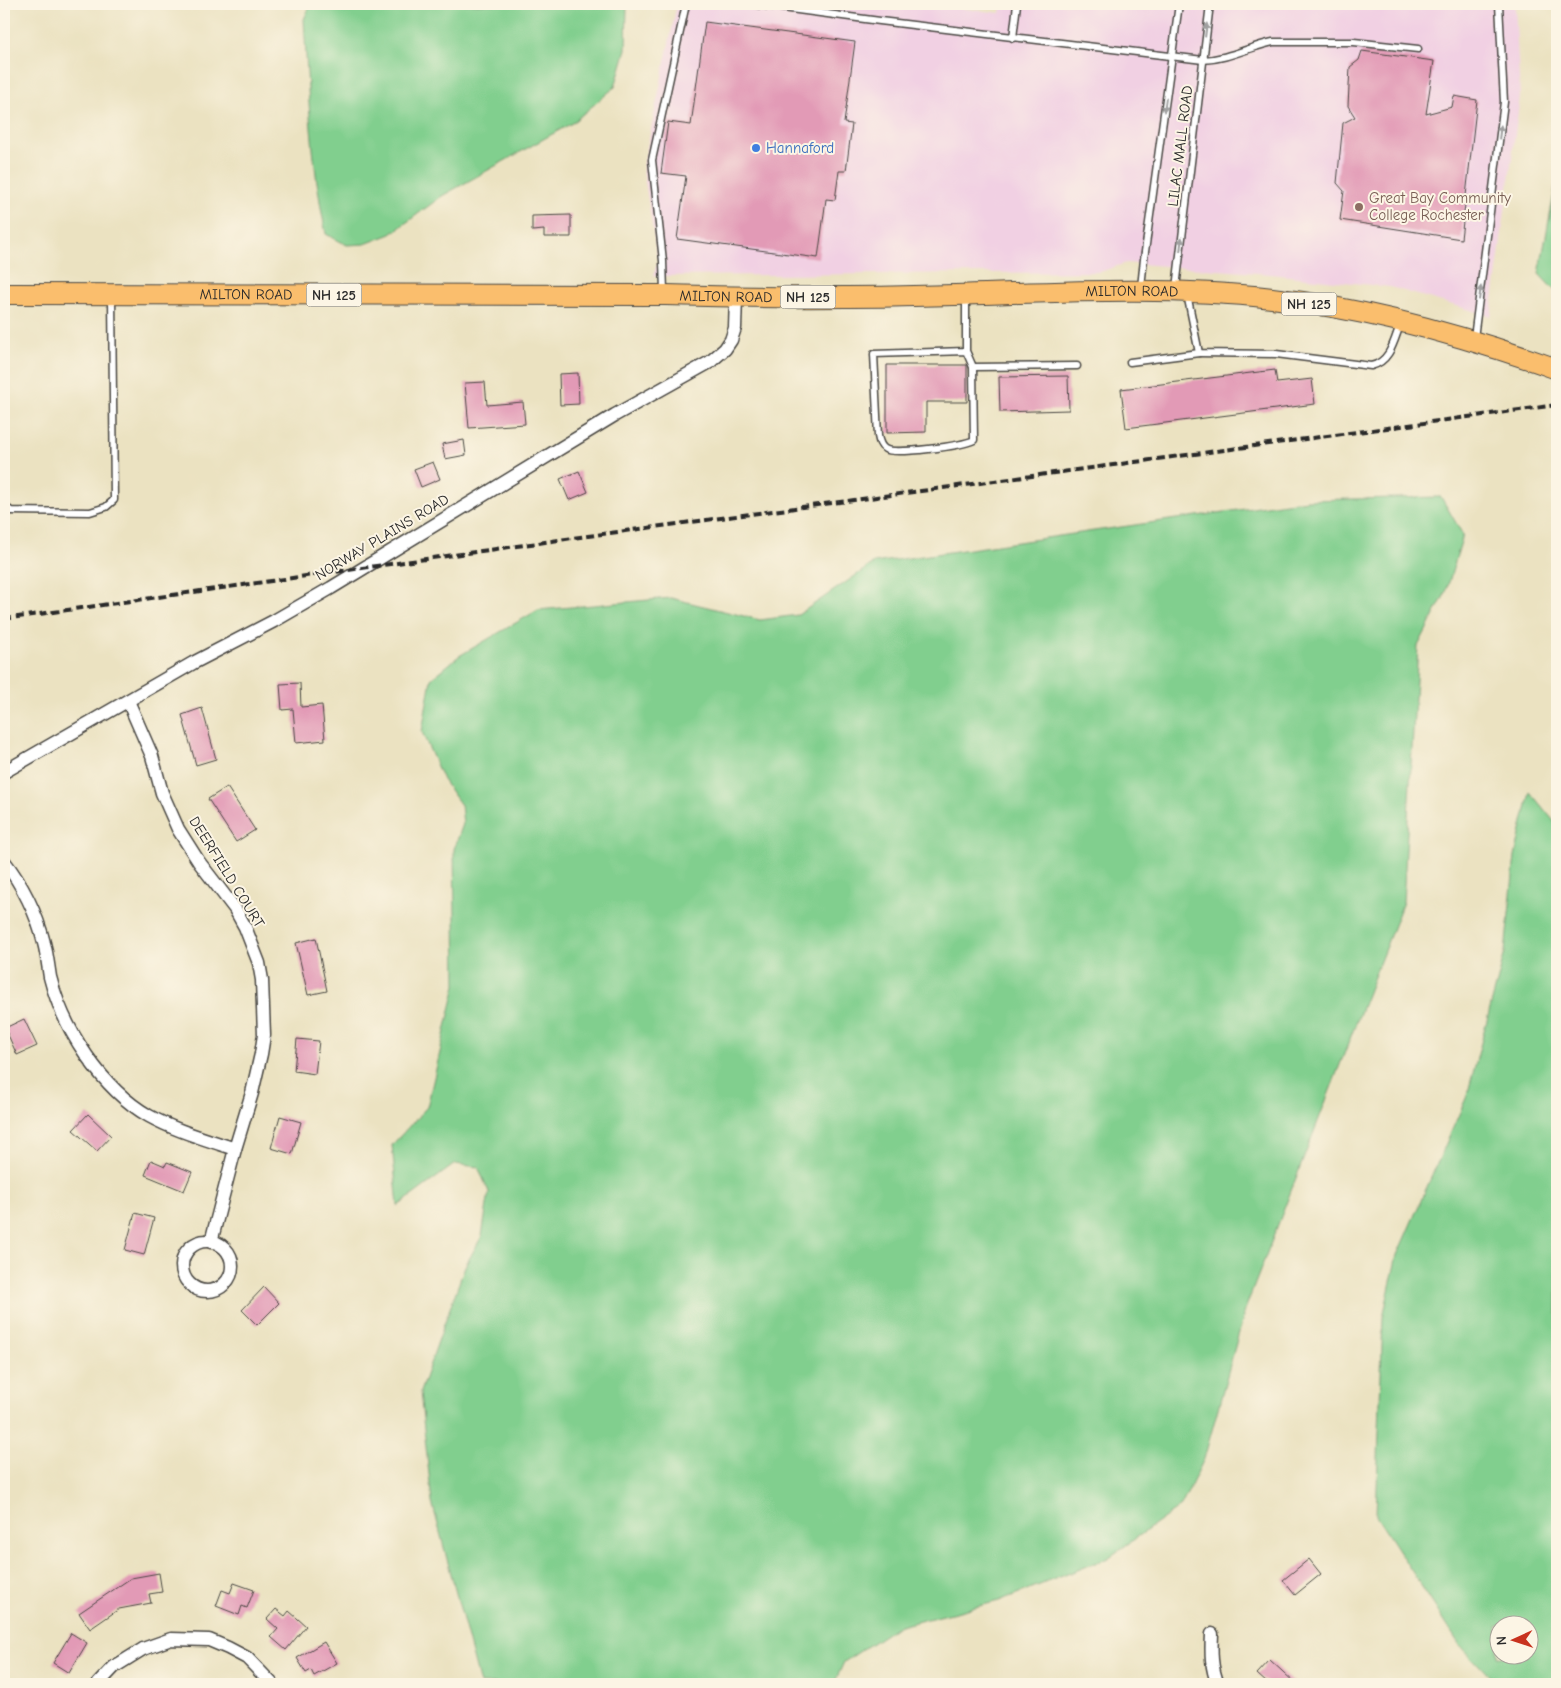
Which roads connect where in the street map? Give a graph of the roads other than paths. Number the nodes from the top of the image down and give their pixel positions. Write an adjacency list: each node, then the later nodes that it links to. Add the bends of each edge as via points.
1 (686, 4): 15 (lane, via 652,160)
2 (752, 4): 7 (lane)
3 (1017, 4): 7 (lane)
4 (1179, 4): 9 (lane, LILAC MALL ROAD)
5 (1210, 4): 10 (lane, LILAC MALL ROAD, one-way to 5)
6 (1498, 4): 19 (lane, one-way to 6, via 1504,102)
7 (1013, 38): 9 (lane)
8 (1418, 49): 10 (lane, via 1354,42 1273,42 1218,60)
9 (1172, 57): 10 (lane); 11 (lane, LILAC MALL ROAD, one-way to 11)
10 (1203, 60): 12 (lane, LILAC MALL ROAD, one-way to 10)
11 (1141, 291): 12 (main road, MILTON ROAD / NH 125); 16 (main road, MILTON ROAD / NH 125)
12 (1181, 292): 18 (main road, MILTON ROAD / NH 125, via 1273,298); 21 (lane, LILAC MALL ROAD)
13 (4, 294): 14 (main road, MILTON ROAD / NH 125)
14 (112, 295): 15 (main road, MILTON ROAD / NH 125); 26 (lane, via 114,500 106,507 90,512 11,511)
15 (664, 295): 17 (main road, MILTON ROAD / NH 125)
16 (966, 295): 17 (main road, MILTON ROAD / NH 125); 20 (lane)
17 (736, 297): 27 (street, NORWAY PLAINS ROAD, via 735,328 731,340 710,362 615,415 323,592)
18 (1401, 322): 19 (main road, MILTON ROAD / NH 125); 21 (lane, via 1388,356 1379,365 1276,354)
19 (1474, 342): 25 (main road, NH 125)
20 (966, 352): 24 (lane); 24 (lane, via 874,354 878,436 884,449 903,451 957,446 974,440)
21 (1199, 353): 22 (lane)
22 (1130, 362)
23 (1077, 366): 24 (lane)
24 (972, 367)
25 (1557, 369)
26 (4, 506)
27 (128, 701): 28 (street, NORWAY PLAINS ROAD); 30 (street, DEERFIELD COURT, via 178,829 235,909 259,963 264,998 263,1045)
28 (4, 772)
29 (4, 861): 30 (street, via 30,905 44,942 50,977 63,1014 92,1063 117,1092 148,1116)
30 (234, 1149): 31 (street, DEERFIELD COURT)
31 (211, 1242): 31 (street, via 202,1242 188,1250 183,1257 182,1269 191,1286 210,1292 226,1283 232,1271 232,1262 225,1249)
32 (1212, 1634): 35 (street, via 1213,1672)
33 (98, 1684): 34 (street, via 114,1667 143,1649 172,1639 209,1640 228,1648 247,1658)
34 (272, 1684)
35 (1218, 1684)

